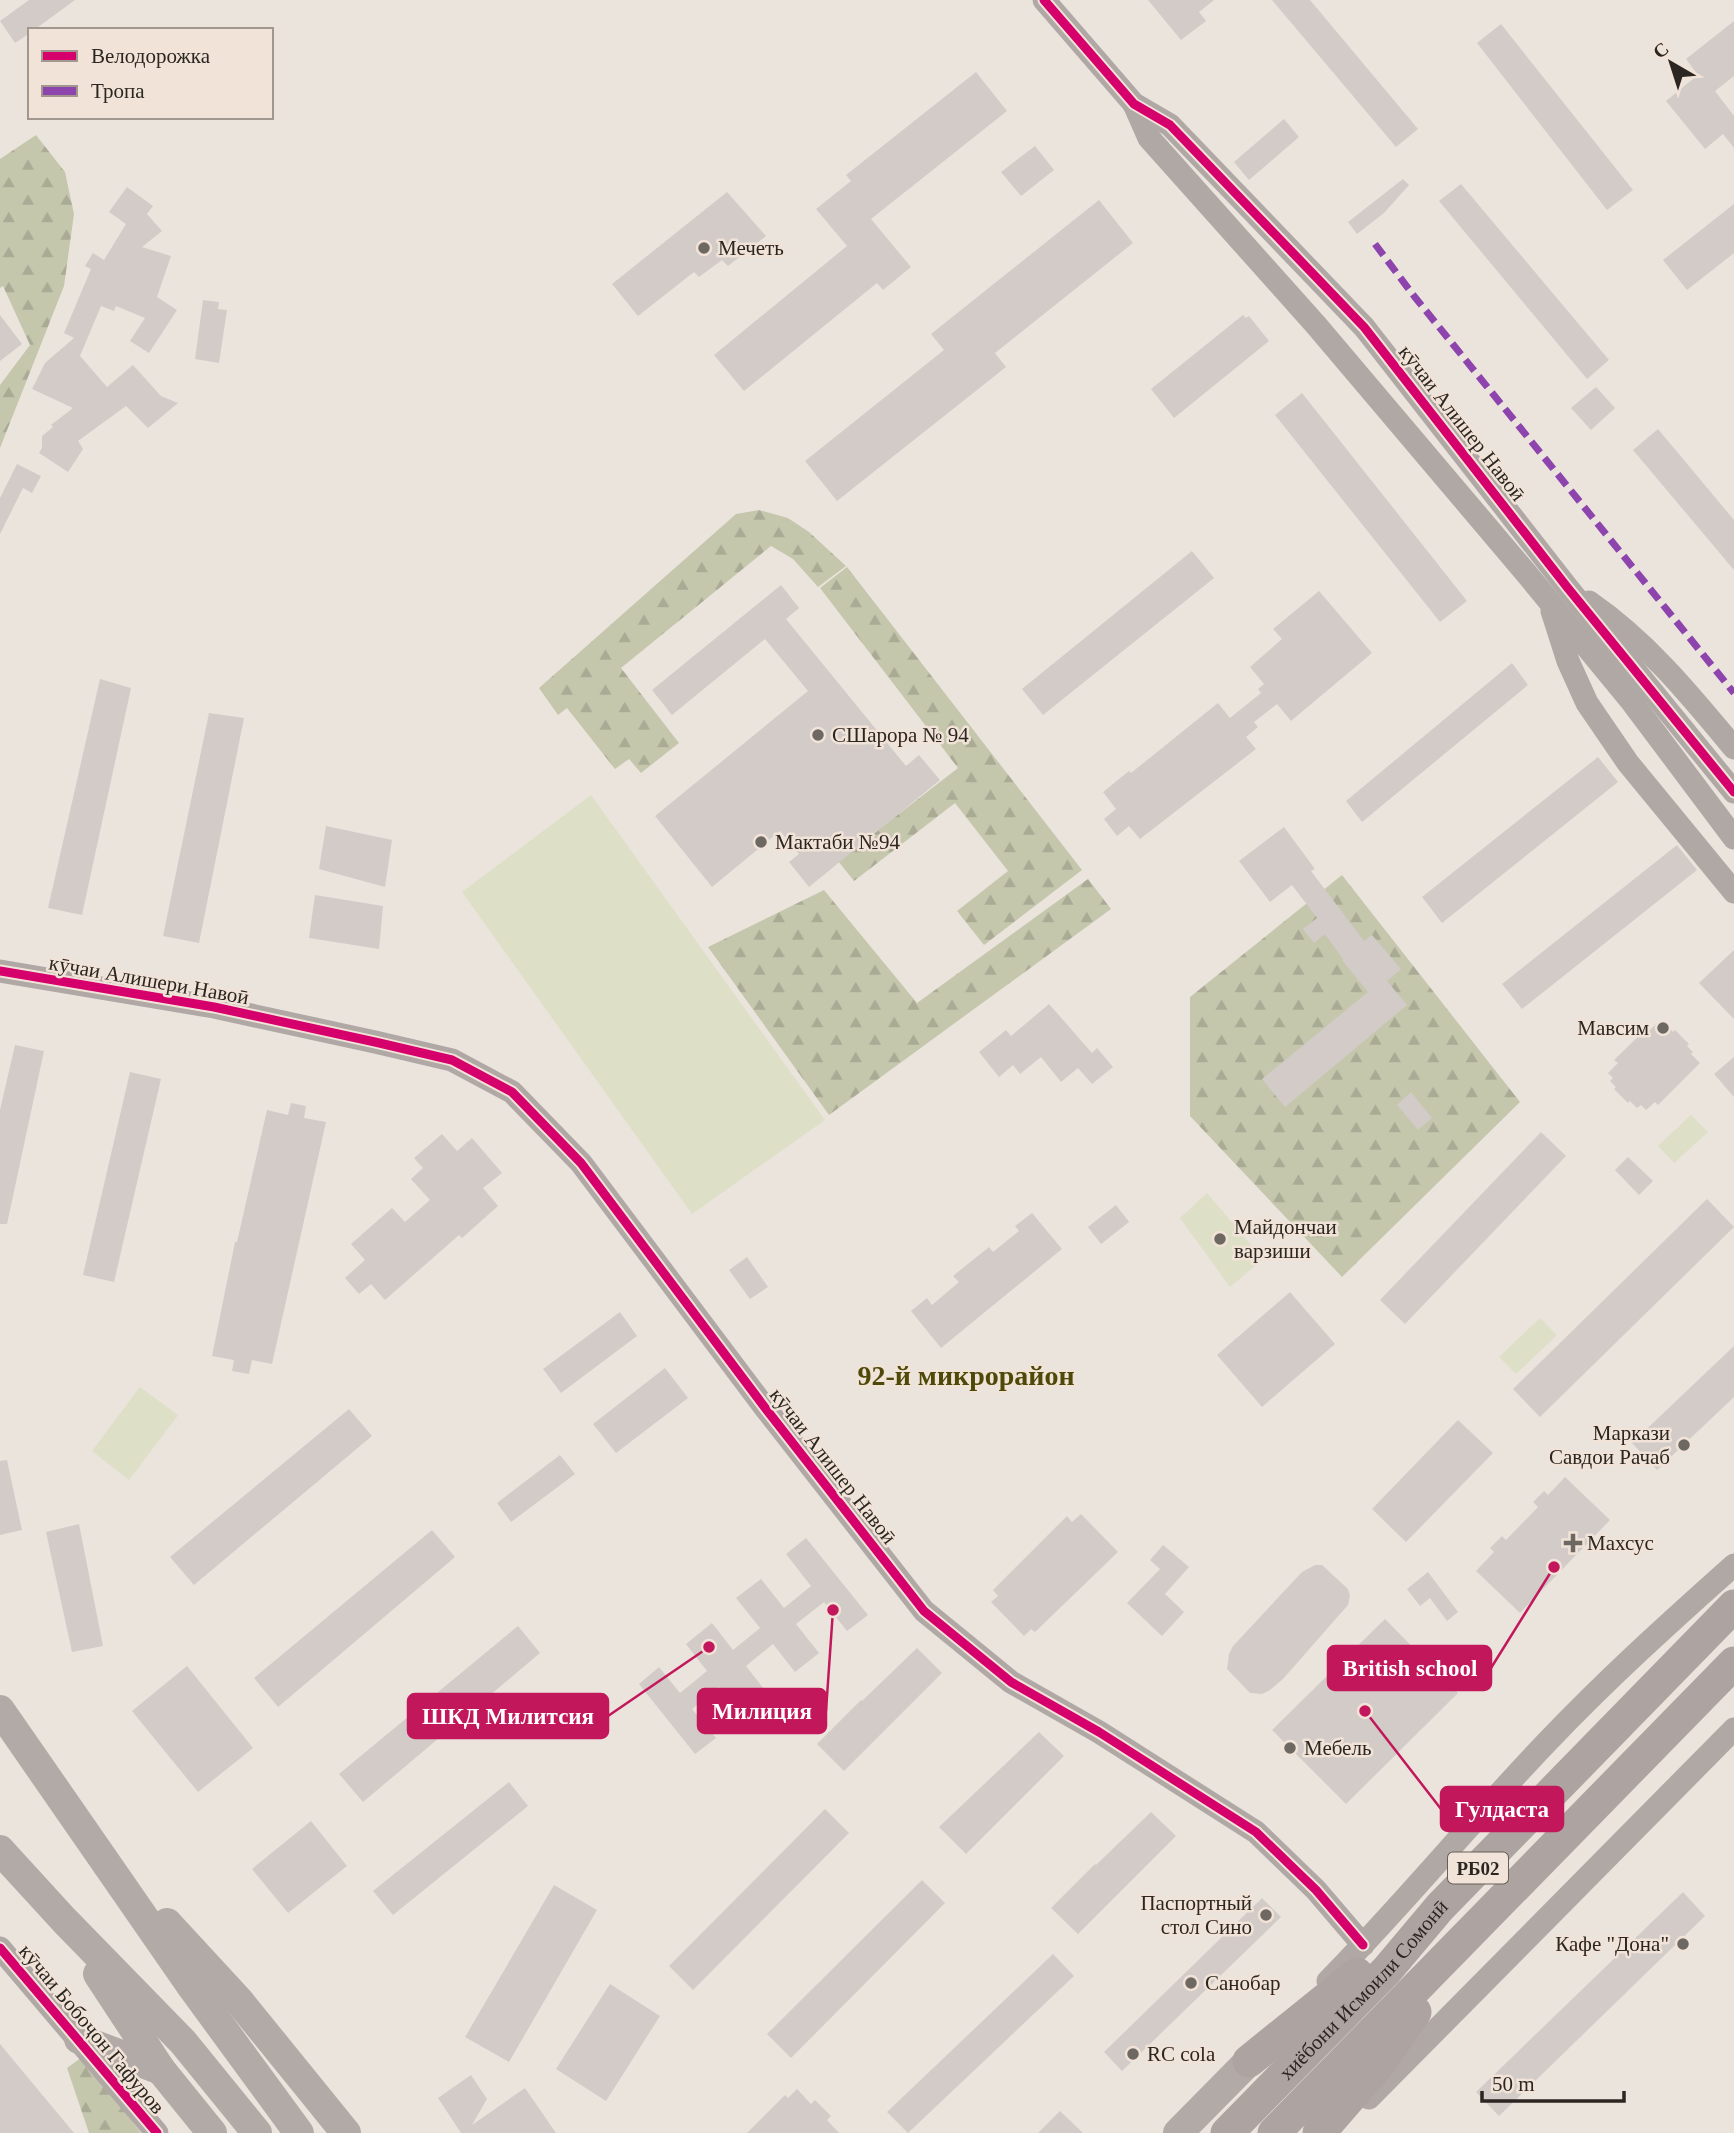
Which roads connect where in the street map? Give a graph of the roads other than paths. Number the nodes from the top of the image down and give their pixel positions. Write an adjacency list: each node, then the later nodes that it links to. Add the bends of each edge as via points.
1 (1044, 0): 2 (street)
2 (1134, 104): 3 (street, кӯчаи Алишер Навоӣ, via 1170,125); 4 (street, via 1149,138)
3 (1377, 342): 4 (street); 5 (street, кӯчаи Алишер Навоӣ)
4 (1348, 364): 6 (street)
5 (1567, 587): 7 (street, via 1612,618 1660,661); 8 (street, кӯчаи Алишер Навоӣ)
6 (1549, 601): 9 (street); 10 (street, via 1587,703 1628,763)
7 (1734, 748)
8 (1734, 792)
9 (1734, 838)
10 (1734, 892)
11 (0, 971): 12 (street, кӯчаи Алишери Навоӣ)
12 (290, 1024): 23 (street, кӯчаи Алишер Навоӣ, via 452,1060 512,1092 581,1164 923,1611 1011,1682 1256,1832 1316,1890)
13 (1734, 1565): 23 (street, via 1548,1741)
14 (1734, 1606): 20 (highway, хиёбони Исмоили Сомонӣ / РБ02)
15 (1734, 1663): 22 (highway, хиёбони Исмоили Сомонӣ / РБ02)
16 (0, 1710): 19 (main road)
17 (1734, 1729): 37 (street)
18 (0, 1850): 21 (main road)
19 (101, 1853): 31 (main road); 32 (main road, via 239,2001)
20 (1440, 1907): 26 (highway); 34 (highway, хиёбони Исмоили Сомонӣ / РБ02, via 1387,1970)
21 (64, 1920): 27 (main road); 30 (main road, via 183,2042)
22 (1468, 1935): 35 (highway, хиёбони Исмоили Сомонӣ / РБ02); 36 (highway, via 1378,2065)
23 (1363, 1945): 26 (street)
24 (0, 1948): 25 (street, кӯчаи Бобоҷон Гафуров)
25 (79, 2039): 27 (main road); 28 (street, кӯчаи Бобоҷон Гафуров)
26 (1249, 2061): 33 (main road)
27 (161, 2070): 29 (main road)
28 (158, 2133)
29 (212, 2133)
30 (257, 2133)
31 (299, 2133)
32 (346, 2133)
33 (1178, 2133)
34 (1227, 2133)
35 (1274, 2133)
36 (1319, 2133)
37 (1335, 2133)

